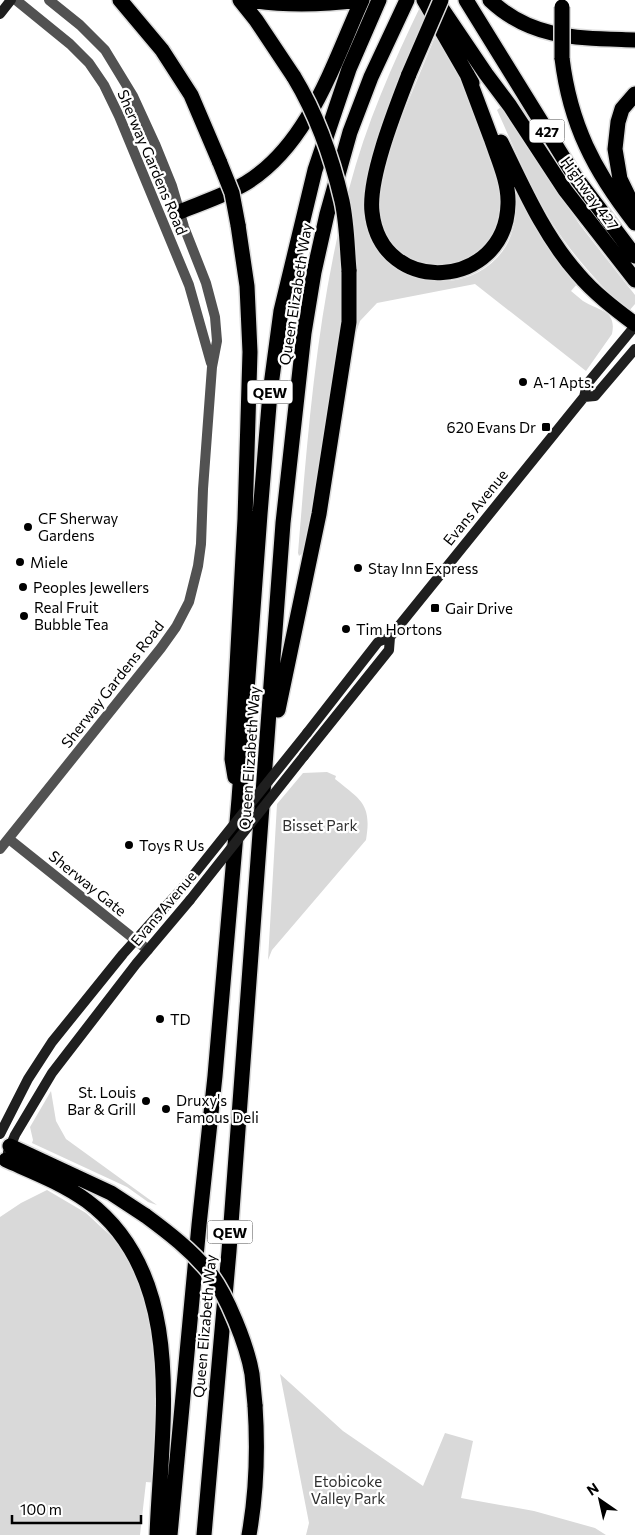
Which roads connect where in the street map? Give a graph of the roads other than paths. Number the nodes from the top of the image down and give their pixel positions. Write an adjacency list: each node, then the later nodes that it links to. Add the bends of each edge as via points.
1 (11, 0): 17 (main road)
2 (16, 0): 24 (street, Sherway Gardens Road, via 70,44 104,85)
3 (49, 0): 23 (street, Sherway Gardens Road, via 105,50 133,96 155,144)
4 (120, 0): 36 (highway, bridge, via 162,50 191,96 232,192 238,225 247,286 250,352 232,759)
5 (240, 0): 35 (highway, bridge, via 306,96 317,123 342,202 349,270 349,322 319,514)
6 (249, 0): 7 (highway, via 278,4)
7 (360, 0): 23 (highway, via 320,94 296,135 270,165 246,183)
8 (379, 0): 36 (highway, Queen Elizabeth Way / QEW, via 349,69 315,170 281,311 270,393)
9 (424, 0): 19 (highway)
10 (436, 0): 21 (highway, Highway 427 / 427)
11 (441, 0): 19 (highway, bridge, via 398,103 374,182 372,210 383,244 404,264 426,272 446,274 472,265 495,245 506,220 508,203 500,163)
12 (448, 0): 21 (highway)
13 (466, 0): 28 (highway, Highway 427 / 427, via 574,175)
14 (490, 0): 18 (highway, via 523,24 550,33)
15 (562, 4): 25 (highway, bridge, via 562,58 571,109 584,144 610,191)
16 (404, 5): 35 (highway, Queen Elizabeth Way, via 350,132 314,272 304,333 284,523)
17 (0, 14)
18 (635, 40)
19 (467, 74): 30 (highway, via 560,251 600,297)
20 (635, 94): 22 (highway, via 622,109 615,150 620,179)
21 (510, 106): 29 (highway, Highway 427 / 427, via 566,190)
22 (635, 210)
23 (179, 212): 24 (street); 26 (street, Sherway Gardens Road)
24 (161, 220): 27 (street, Sherway Gardens Road)
25 (635, 223)
26 (184, 227): 27 (street); 32 (street, Sherway Gardens Road, via 206,283 215,317 217,341)
27 (167, 234): 32 (street, Sherway Gardens Road, via 189,285)
28 (635, 256)
29 (635, 280)
30 (635, 325): 33 (main road, Evans Avenue, via 587,384)
31 (635, 349): 33 (main road, Evans Avenue, via 595,396)
32 (212, 366): 37 (street, Sherway Gardens Road, via 201,544 189,602 156,655)
33 (584, 397): 34 (main road, Evans Avenue)
34 (390, 637): 39 (main road, Evans Avenue, bridge, via 378,642 191,878); 40 (main road, Evans Avenue, bridge, via 389,650)
35 (267, 758): 45 (highway, Queen Elizabeth Way / QEW)
36 (239, 799): 44 (highway, Queen Elizabeth Way / QEW)
37 (8, 839): 38 (street, Sherway Gardens Road); 39 (street, Sherway Gate)
38 (0, 849)
39 (136, 941): 40 (street, Sherway Gate); 41 (main road, Evans Avenue, via 46,1050)
40 (148, 950): 42 (main road, Evans Avenue, via 52,1073)
41 (0, 1134)
42 (4, 1151): 43 (highway, via 87,1202 109,1221 131,1249 147,1283 157,1314 162,1355 163,1410); 46 (highway, bridge, via 111,1193 170,1234 210,1274 241,1335 252,1373 258,1448)
43 (157, 1535)
44 (170, 1535)
45 (204, 1535)
46 (249, 1535)

